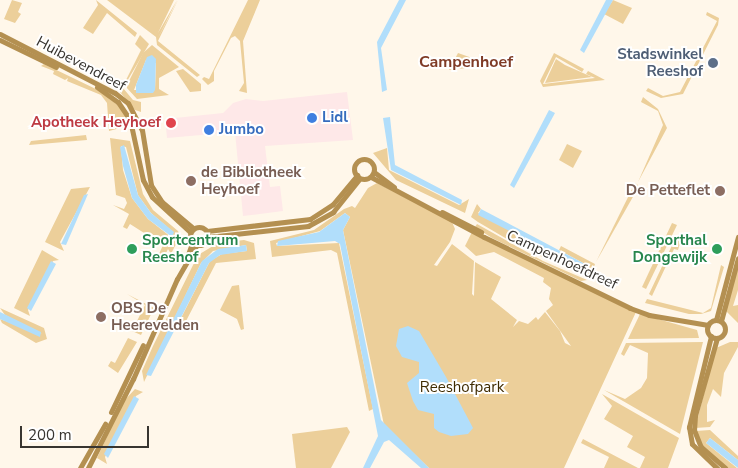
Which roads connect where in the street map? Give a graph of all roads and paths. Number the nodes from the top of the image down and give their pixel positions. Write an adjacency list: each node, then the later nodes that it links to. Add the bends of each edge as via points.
1 (0, 34): 5 (street, Huibevendreef, via 116,93 128,103 142,130 151,184 162,202)
2 (0, 40): 5 (street, Huibevendreef, via 88,82 123,108 135,132 148,192 159,206)
3 (372, 174): 4 (street); 4 (street, Campenhoefdreef, via 372,163 364,159 356,165); 11 (street, Campenhoefdreef, via 434,209 463,221 488,239 625,304)
4 (359, 176): 6 (street, via 332,212 308,226)
5 (191, 230): 6 (street, via 201,227); 8 (street)
6 (207, 234): 8 (street, via 205,242)
7 (738, 237): 10 (street)
8 (195, 244): 12 (street)
9 (738, 258): 10 (street)
10 (718, 321): 11 (street); 13 (street, via 725,330)
11 (708, 328): 13 (street)
12 (149, 337): 14 (street, via 126,375 108,418); 15 (street, via 134,376)
13 (714, 337): 16 (street, via 689,418 689,432 692,444); 17 (street, via 694,430 701,447)
14 (80, 468)
15 (88, 468)
16 (717, 468)
17 (726, 468)

